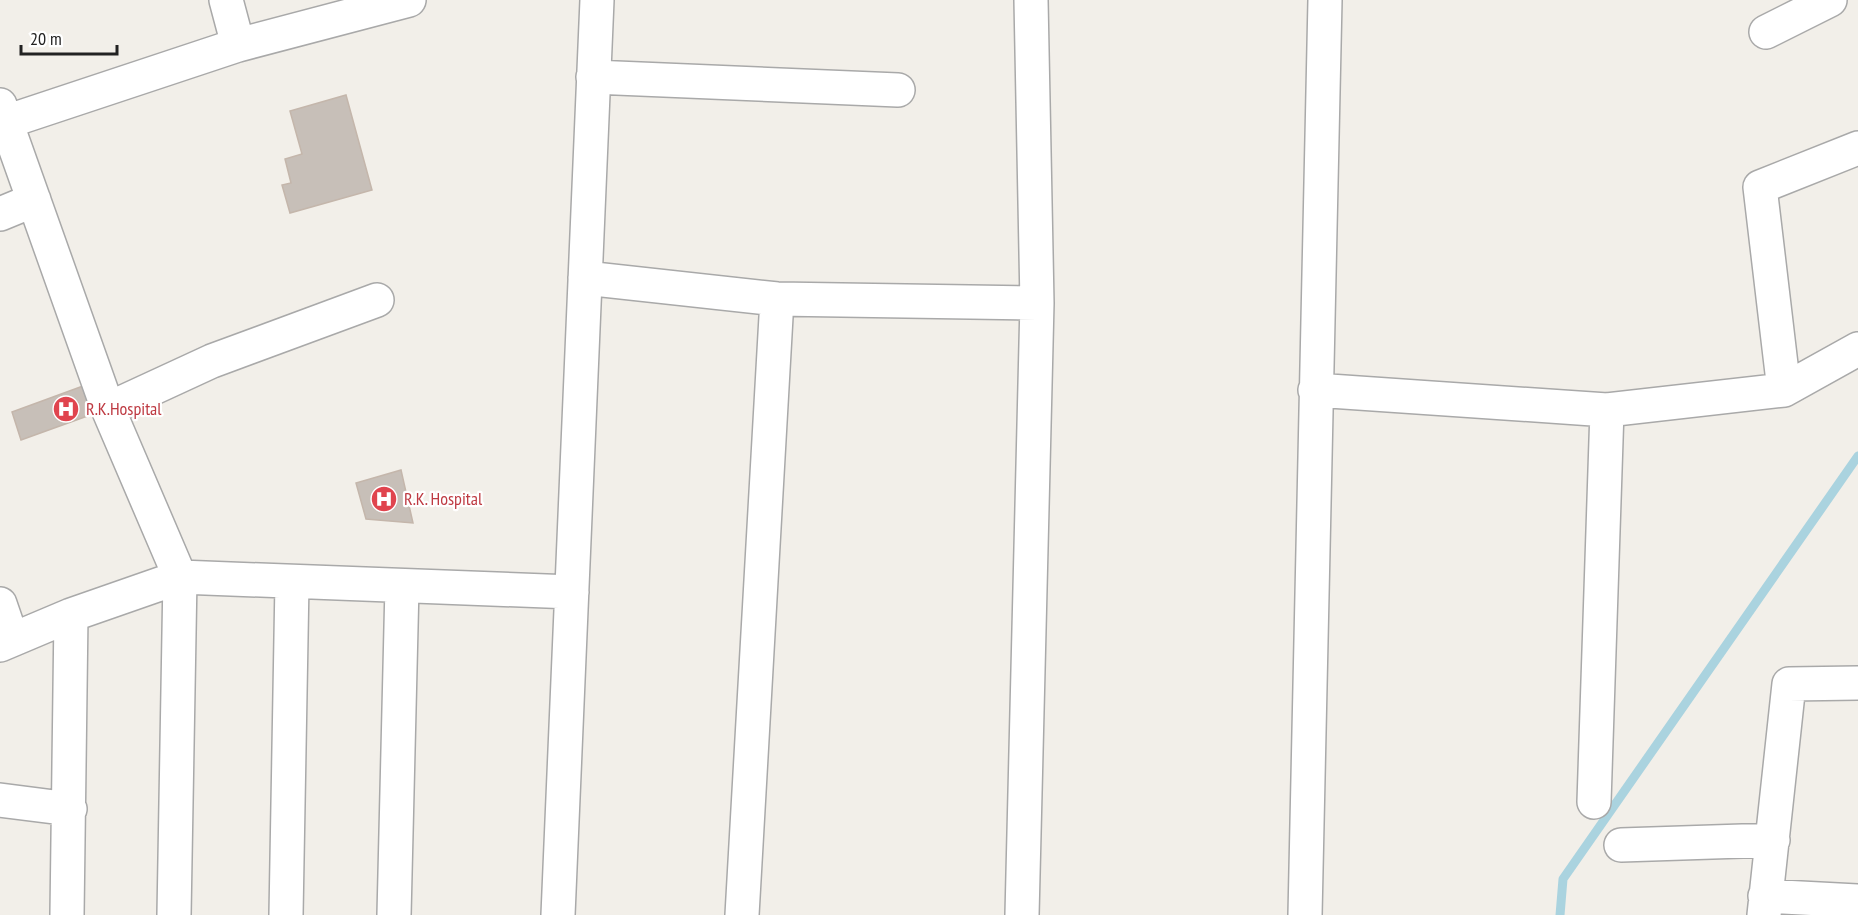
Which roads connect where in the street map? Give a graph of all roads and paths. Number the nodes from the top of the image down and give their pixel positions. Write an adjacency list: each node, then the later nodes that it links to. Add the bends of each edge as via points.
1 (226, 0): 8 (street)
2 (597, 0): 9 (street)
3 (1031, 0): 18 (street)
4 (1325, 0): 20 (street)
5 (1830, 0): 7 (street)
6 (392, 2): 8 (street)
7 (1766, 32)
8 (238, 45): 11 (street)
9 (593, 77): 10 (street); 15 (street)
10 (898, 90)
11 (2, 117): 13 (street)
12 (1858, 148): 21 (street, via 1760,188)
13 (34, 200): 14 (street); 22 (street)
14 (0, 214)
15 (585, 278): 16 (street); 27 (street)
16 (777, 299): 18 (street); 44 (street)
17 (377, 300): 22 (street, via 212,361)
18 (1037, 303): 45 (street)
19 (1858, 349): 21 (street)
20 (1315, 390): 23 (street); 46 (street)
21 (1784, 390): 23 (street)
22 (108, 409): 24 (street)
23 (1607, 410): 33 (street)
24 (180, 578): 25 (street); 29 (street); 40 (street)
25 (292, 582): 26 (street); 41 (street)
26 (402, 585): 27 (street); 42 (street)
27 (572, 592): 43 (street)
28 (0, 604): 30 (street)
29 (71, 615): 30 (street); 34 (street)
30 (6, 642)
31 (1858, 683): 35 (street, via 1789,684)
32 (0, 800): 34 (street)
33 (1594, 802)
34 (70, 810): 39 (street)
35 (1773, 840): 36 (street); 38 (street)
36 (1621, 845)
37 (1858, 901): 38 (street)
38 (1765, 905)
39 (67, 915)
40 (174, 915)
41 (286, 915)
42 (394, 915)
43 (558, 915)
44 (742, 915)
45 (1022, 915)
46 (1305, 915)

